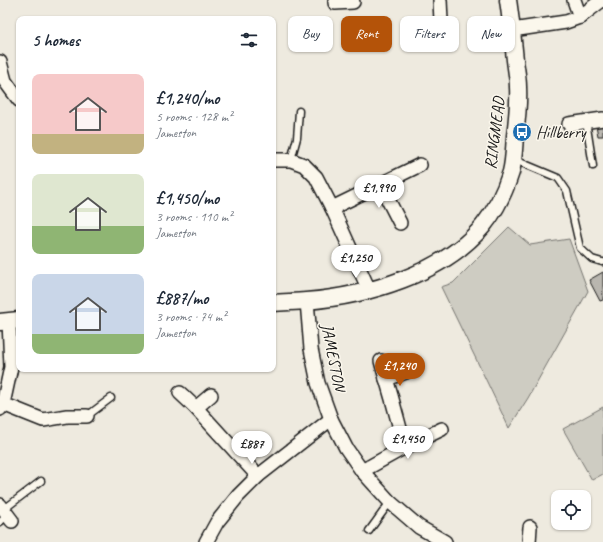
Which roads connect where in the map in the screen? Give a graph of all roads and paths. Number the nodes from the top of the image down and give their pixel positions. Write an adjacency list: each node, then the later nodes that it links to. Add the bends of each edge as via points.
1 (335, 0): 6 (street, via 335,3)
2 (440, 0): 7 (street)
3 (508, 0): 8 (street, RINGMEAD)
4 (574, 0): 9 (street)
5 (602, 0): 9 (street)
6 (353, 1)
7 (441, 16)
8 (510, 16)
9 (580, 17): 10 (street, via 566,22)
10 (515, 30)
11 (514, 52): 18 (street, RINGMEAD, via 518,87)
12 (0, 62): 13 (street, via 5,81)
13 (16, 96)
14 (299, 111): 20 (lane)
15 (603, 119): 16 (street)
16 (586, 121): 17 (street); 22 (lane)
17 (569, 124)
18 (513, 159): 26 (lane, via 558,178 567,191 580,248 592,259); 27 (street, RINGMEAD, via 498,204 475,234 451,254 414,275)
19 (276, 160): 20 (street)
20 (291, 160): 24 (street, via 304,165 316,178)
21 (420, 165): 23 (street)
22 (593, 166)
23 (380, 184): 24 (street); 25 (street)
24 (332, 208): 27 (street)
25 (400, 223)
26 (603, 262)
27 (369, 290): 28 (street, RINGMEAD)
28 (307, 301): 29 (street, RINGMEAD); 40 (street, JAMESTON, via 311,349 318,383)
29 (276, 303)
30 (9, 321): 37 (street, via 11,367)
31 (381, 360): 33 (street)
32 (406, 372): 33 (street)
33 (386, 379): 42 (street)
34 (180, 393): 38 (street)
35 (211, 394): 38 (street)
36 (112, 398): 39 (lane)
37 (2, 406): 39 (street, via 43,420)
38 (196, 408): 44 (street)
39 (87, 416)
40 (331, 419): 43 (street, JAMESTON); 44 (street)
41 (442, 429): 42 (street)
42 (406, 447): 43 (street)
43 (362, 471): 46 (street, JAMESTON)
44 (258, 476): 50 (street, via 217,522)
45 (41, 481): 47 (lane)
46 (390, 502): 49 (lane); 51 (street, JAMESTON, via 419,527)
47 (5, 514)
48 (530, 527): 52 (street)
49 (369, 530)
50 (206, 542)
51 (445, 542)
52 (528, 542)

